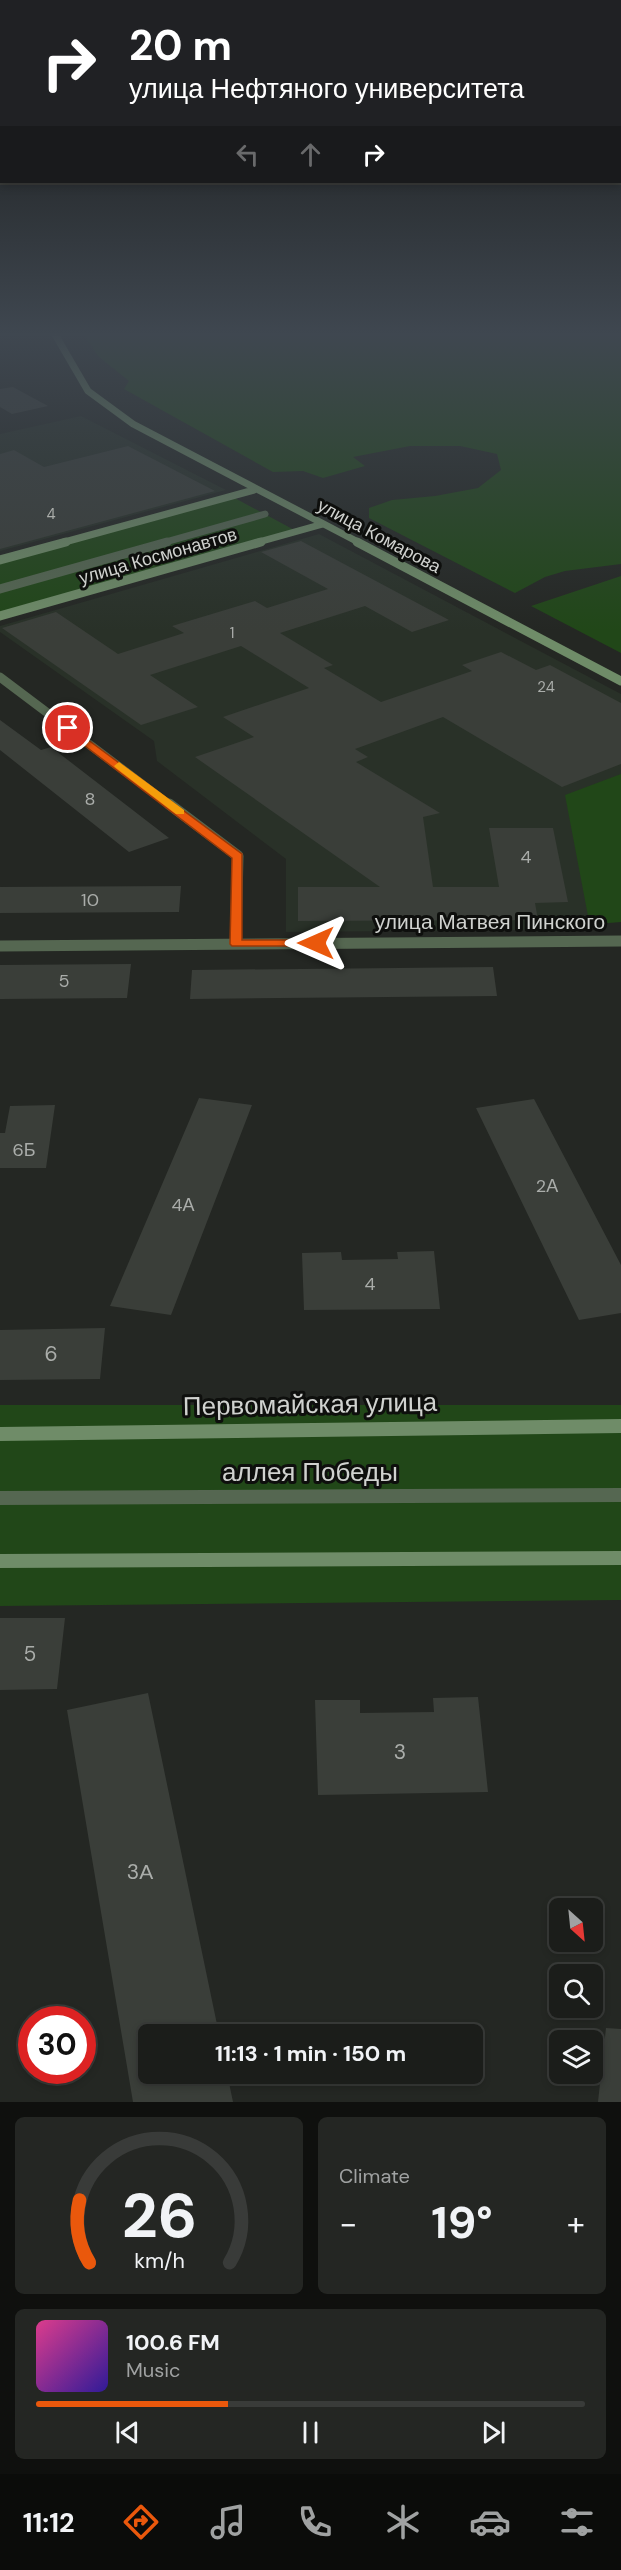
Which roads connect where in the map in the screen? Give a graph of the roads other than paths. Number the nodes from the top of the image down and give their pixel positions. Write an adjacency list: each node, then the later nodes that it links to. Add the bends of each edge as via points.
1 (152, 434): 2 (main road, улица Комарова)
2 (254, 489): 4 (main road, улица Комарова); 5 (main road, улица Космонавтов)
3 (265, 514): 6 (street)
4 (323, 524): 7 (main road, улица Космонавтов); 9 (main road, улица Комарова)
5 (0, 560)
6 (0, 589)
7 (0, 616)
8 (0, 676): 11 (street, via 238,856)
9 (621, 681)
10 (621, 941): 11 (street, улица Матвея Пинского)
11 (236, 944): 12 (street, улица Матвея Пинского)
12 (0, 946)
13 (621, 1425): 14 (main road, Первомайская улица)
14 (0, 1434)
15 (621, 1495): 16 (street, аллея Победы)
16 (0, 1498)
17 (621, 1558): 18 (main road)
18 (0, 1561)

